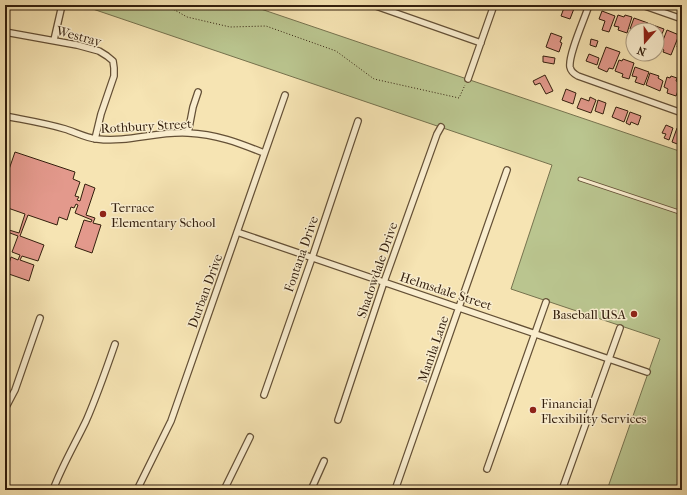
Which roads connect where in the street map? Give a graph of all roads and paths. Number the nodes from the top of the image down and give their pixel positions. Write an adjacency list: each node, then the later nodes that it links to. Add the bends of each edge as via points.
1 (62, 5): 9 (street)
2 (166, 5): 11 (path, via 187,17 230,27 266,26 336,51 374,79 459,98)
3 (374, 5): 10 (street)
4 (494, 5): 10 (street)
5 (589, 5): 14 (street, via 570,64 573,73)
6 (642, 5): 7 (street)
7 (682, 19)
8 (5, 32): 9 (street, Westray)
9 (54, 40): 19 (street, Westray, via 99,51 112,61 114,76)
10 (480, 43): 11 (street)
11 (468, 79)
12 (198, 92): 18 (street)
13 (285, 95): 20 (street, Durban Drive)
14 (682, 113)
15 (5, 116): 19 (street, Rothbury Street, via 36,121)
16 (358, 121): 25 (street, Fontana Drive)
17 (441, 127): 26 (street, Shadowdale Drive)
18 (188, 133): 19 (street, Rothbury Street, via 133,139); 20 (street, Rothbury Street, via 227,138)
19 (95, 139)
20 (264, 153): 24 (street, Durban Drive)
21 (507, 170): 28 (street, Manila Lane)
22 (580, 179): 23 (lane)
23 (682, 213)
24 (237, 232): 25 (street, Helmsdale Street); 42 (street, Durban Drive, via 171,421)
25 (312, 258): 26 (street, Helmsdale Street); 35 (street, Fontana Drive)
26 (384, 282): 28 (street, Helmsdale Street); 37 (street, Shadowdale Drive)
27 (546, 302): 31 (street)
28 (460, 307): 31 (street, Helmsdale Street); 45 (street, Manila Lane)
29 (40, 318): 36 (street, via 18,383)
30 (620, 328): 33 (street)
31 (535, 332): 33 (street, Helmsdale Street); 40 (street)
32 (115, 344): 41 (street, via 96,398 60,470)
33 (610, 358): 34 (street, Helmsdale Street); 46 (street)
34 (647, 372)
35 (264, 395)
36 (5, 409)
37 (338, 420)
38 (250, 437): 43 (street)
39 (324, 461): 44 (street)
40 (487, 470)
41 (53, 490)
42 (137, 490)
43 (224, 490)
44 (311, 490)
45 (395, 490)
46 (562, 490)

